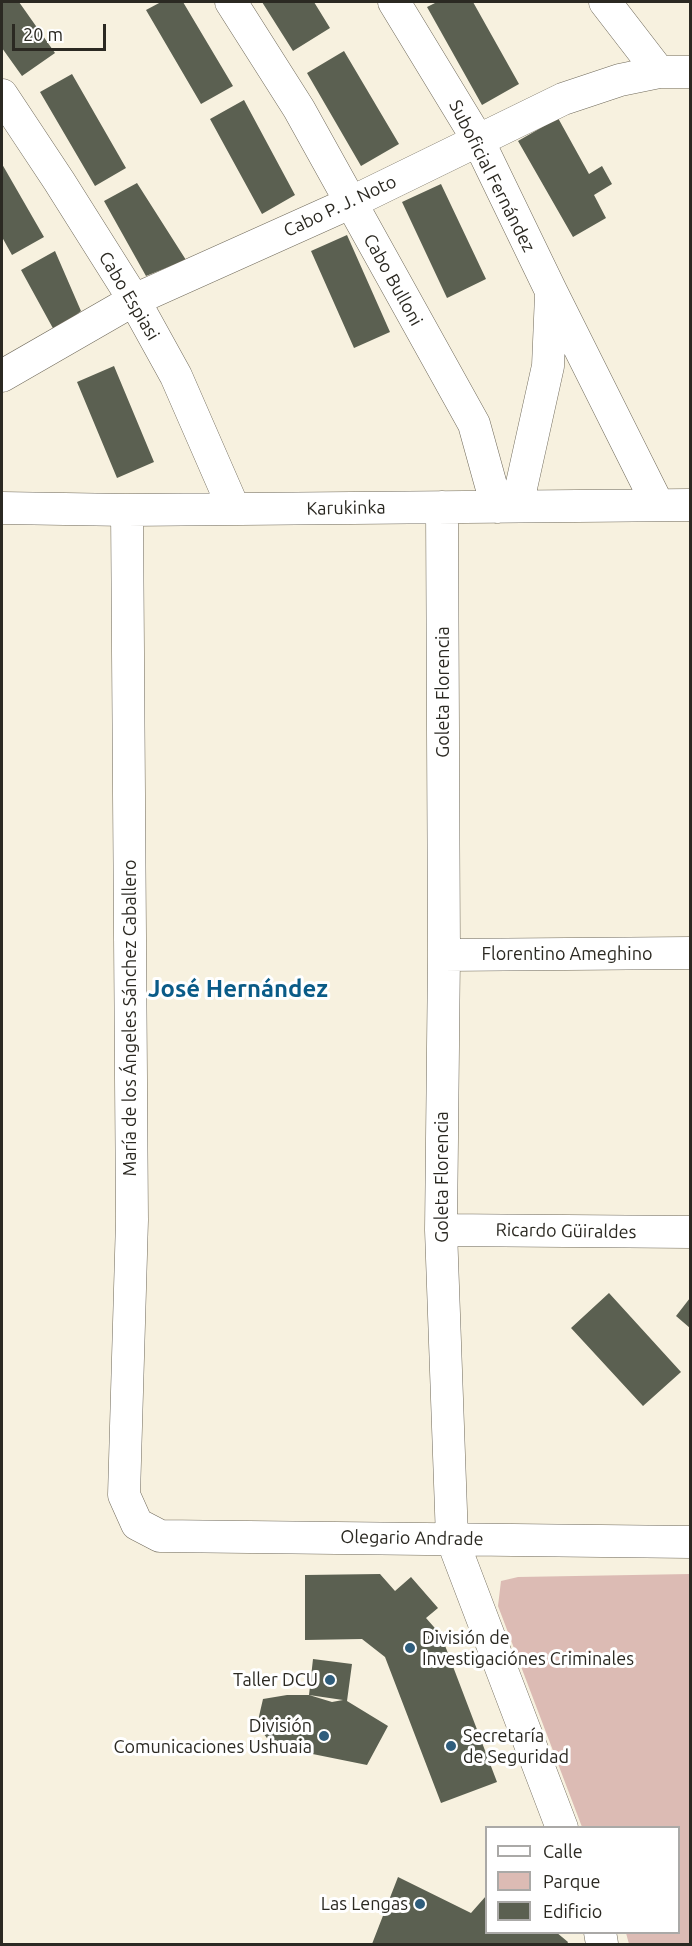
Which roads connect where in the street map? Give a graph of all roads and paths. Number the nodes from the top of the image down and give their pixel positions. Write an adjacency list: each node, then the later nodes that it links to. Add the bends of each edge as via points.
1 (231, 2): 8 (street, Cabo Bulloni, via 298,109)
2 (394, 2): 7 (street, Suboficial Fernández)
3 (604, 2): 4 (street)
4 (659, 72): 5 (street, Cabo P. J. Noto); 7 (street, Cabo P. J. Noto, via 563,99)
5 (690, 72)
6 (2, 95): 10 (street, Cabo Espiasi)
7 (478, 140): 8 (street, Cabo P. J. Noto); 9 (street, Suboficial Fernández)
8 (350, 203): 10 (street, Cabo P. J. Noto); 15 (street, Cabo Bulloni, via 474,424)
9 (551, 291): 13 (street, Suboficial Fernández); 15 (street, Suboficial Fernández, via 548,366)
10 (134, 300): 11 (street, Cabo P. J. Noto); 17 (street, Cabo Espiasi, via 176,376)
11 (2, 376)
12 (4, 503): 18 (street, Karukinka)
13 (658, 505): 14 (street, Karukinka); 15 (street, Karukinka)
14 (690, 505)
15 (507, 506): 16 (street, Karukinka)
16 (442, 507): 17 (street, Karukinka); 20 (street, Goleta Florencia)
17 (234, 509): 18 (street, Karukinka)
18 (126, 510): 23 (street, María de los Ángeles Sánchez Caballero, via 132,1220 124,1495)
19 (690, 953): 20 (street, Florentino Ameghino)
20 (444, 955): 21 (street, Goleta Florencia)
21 (441, 1230): 22 (street, Ricardo Güiraldes); 24 (street, Goleta Florencia)
22 (690, 1232)
23 (137, 1524): 24 (street, Olegario Andrade, via 160,1536)
24 (452, 1539): 25 (street, Olegario Andrade); 26 (street, Goleta Florencia)
25 (690, 1542)
26 (562, 1826)

